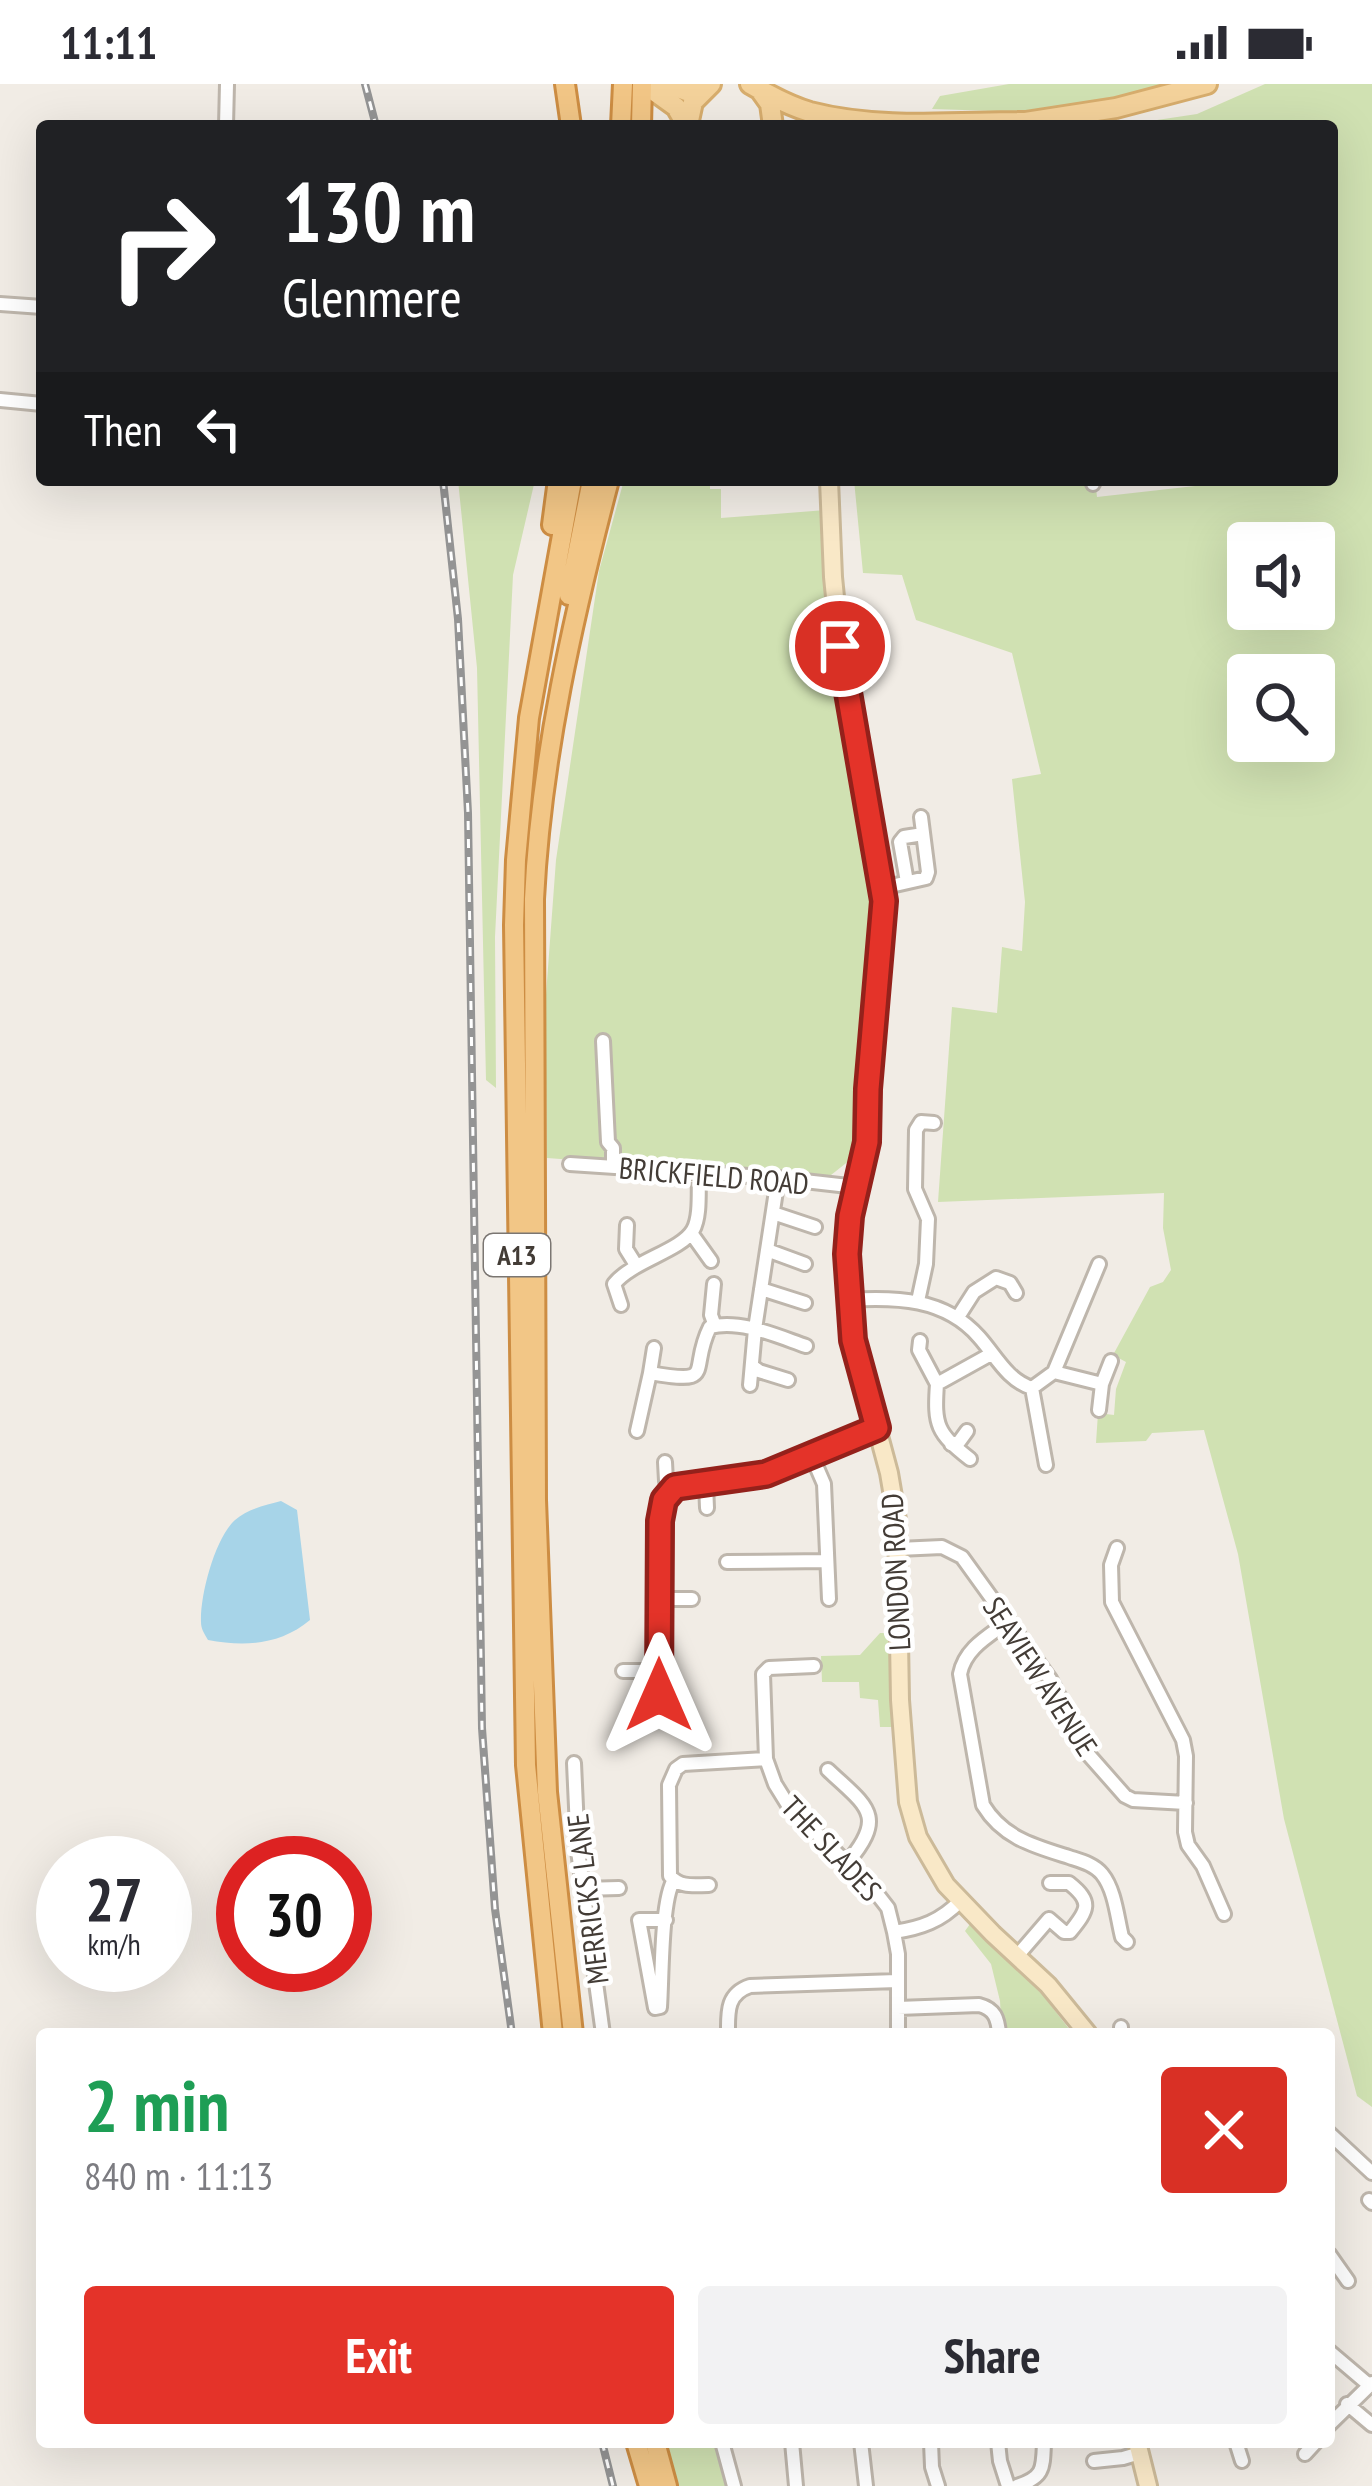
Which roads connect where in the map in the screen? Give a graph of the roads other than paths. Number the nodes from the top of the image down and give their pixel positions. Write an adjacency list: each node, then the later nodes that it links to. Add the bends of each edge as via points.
1 (227, 84): 8 (street)
2 (565, 84): 9 (highway)
3 (623, 84): 10 (highway)
4 (1208, 84): 16 (main road)
5 (706, 86): 7 (main road); 13 (main road)
6 (761, 86): 14 (main road); 15 (main road, via 827,107)
7 (653, 87): 11 (highway); 12 (main road)
8 (226, 120)
9 (570, 120)
10 (621, 120)
11 (643, 120)
12 (684, 120)
13 (688, 120)
14 (772, 120)
15 (921, 120)
16 (1041, 120)
17 (0, 304): 18 (street)
18 (36, 307)
19 (0, 400): 20 (street)
20 (36, 403)
21 (557, 486): 26 (highway, A13)
22 (571, 486): 26 (highway, A13)
23 (591, 486): 29 (highway, A13, via 554,681)
24 (608, 486): 29 (highway, A13)
25 (830, 486): 31 (main road, LONDON ROAD, via 840,646)
26 (535, 673): 113 (highway, A13, via 516,860 514,997 526,1765)
27 (921, 817): 28 (street)
28 (923, 834): 30 (street, via 928,872); 30 (street, via 900,842)
29 (537, 837): 114 (highway, A13, via 536,1500 547,1792)
30 (907, 883): 31 (street)
31 (882, 888): 38 (main road, LONDON ROAD, via 867,1142)
32 (603, 1041): 35 (street)
33 (934, 1123): 52 (street, via 916,1130 915,1189 928,1219)
34 (570, 1164): 35 (street, BRICKFIELD ROAD)
35 (613, 1166): 36 (street, BRICKFIELD ROAD)
36 (699, 1172): 37 (street, BRICKFIELD ROAD); 42 (street)
37 (778, 1178): 38 (street, BRICKFIELD ROAD); 39 (street)
38 (857, 1187): 51 (main road, LONDON ROAD)
39 (772, 1213): 41 (street); 43 (street)
40 (627, 1226): 47 (street, via 626,1249)
41 (815, 1227)
42 (691, 1233): 44 (street); 47 (street)
43 (767, 1250): 45 (street); 50 (street)
44 (711, 1261)
45 (806, 1264)
46 (1099, 1264): 64 (street)
47 (636, 1265): 54 (street, via 614,1282)
48 (1014, 1283): 55 (street, via 996,1278 974,1292)
49 (714, 1284): 56 (street)
50 (761, 1289): 53 (street); 57 (street)
51 (848, 1300): 52 (street); 72 (main road, LONDON ROAD)
52 (918, 1301): 55 (street)
53 (805, 1303)
54 (621, 1305)
55 (958, 1318): 61 (street)
56 (715, 1326): 57 (street); 65 (street, via 695,1376)
57 (755, 1329): 59 (street); 63 (street)
58 (920, 1341): 67 (street)
59 (806, 1346)
60 (654, 1348): 65 (street)
61 (991, 1354): 67 (street); 70 (street)
62 (1111, 1361): 68 (street)
63 (752, 1366): 66 (street); 69 (street)
64 (1054, 1372): 68 (street); 70 (street)
65 (650, 1373): 73 (street)
66 (788, 1380)
67 (937, 1384): 75 (street, via 934,1417)
68 (1102, 1384): 71 (street)
69 (750, 1385)
70 (1033, 1388): 79 (street)
71 (1099, 1410)
72 (877, 1428): 76 (street); 84 (main road, LONDON ROAD)
73 (637, 1431)
74 (967, 1431): 75 (street)
75 (951, 1444): 77 (street)
76 (811, 1454): 80 (street, via 766,1474); 85 (street, via 824,1484)
77 (970, 1459)
78 (665, 1462): 81 (street)
79 (1046, 1465)
80 (706, 1484): 81 (street); 82 (street)
81 (672, 1492): 87 (street, via 660,1521)
82 (707, 1508)
83 (1117, 1548): 98 (street, via 1112,1602 1183,1740)
84 (898, 1549): 90 (street, SEAVIEW AVENUE, via 956,1552); 105 (main road, LONDON ROAD, via 908,1802 924,1850)
85 (827, 1561): 86 (street); 89 (street)
86 (727, 1562)
87 (659, 1599): 88 (street); 93 (street)
88 (692, 1599)
89 (829, 1599)
90 (1009, 1621): 98 (street, SEAVIEW AVENUE, via 1050,1679 1072,1737 1125,1796); 109 (street, via 969,1652 960,1674 983,1805 1021,1842 1100,1870)
91 (814, 1666): 95 (street, THE SLADES, via 763,1674)
92 (623, 1671): 93 (street)
93 (659, 1671): 94 (street)
94 (659, 1695)
95 (766, 1759): 99 (street, THE SLADES, via 788,1805); 100 (street, via 676,1768 669,1785)
96 (574, 1763): 103 (street, MERRICKS LANE)
97 (828, 1770): 99 (street, via 869,1813 864,1844)
98 (1186, 1803): 106 (street, via 1188,1845)
99 (848, 1863): 108 (street, THE SLADES, via 888,1908)
100 (674, 1880): 102 (street); 107 (street)
101 (1050, 1883): 110 (street, via 1077,1889 1084,1915 1066,1933 1048,1919)
102 (709, 1885)
103 (582, 1888): 104 (street); 115 (street, MERRICKS LANE)
104 (619, 1888)
105 (960, 1901): 108 (street, via 943,1917); 110 (main road, LONDON ROAD)
106 (1223, 1914)
107 (666, 1920): 107 (street, via 660,2007 655,2008 639,1920)
108 (894, 1932): 111 (street)
109 (1127, 1942)
110 (1018, 1956): 119 (main road, LONDON ROAD)
111 (897, 1981): 112 (street); 116 (street, via 741,1988 730,2002)
112 (898, 2008): 117 (street); 118 (street, via 979,2005)
113 (552, 2028)
114 (572, 2028)
115 (601, 2028)
116 (728, 2028)
117 (898, 2028)
118 (999, 2028)
119 (1083, 2028)
120 (1335, 2139): 121 (street)
121 (1372, 2173)
122 (1335, 2263): 123 (street)
123 (1348, 2281)
124 (1335, 2356): 125 (street)
125 (1371, 2384): 126 (street)
126 (1348, 2404): 127 (street); 128 (street)
127 (1335, 2418)
128 (1372, 2425)
129 (638, 2448): 143 (highway)
130 (658, 2448): 144 (highway)
131 (724, 2448): 145 (street)
132 (793, 2448): 146 (street)
133 (862, 2448): 147 (street)
134 (932, 2448): 148 (street)
135 (999, 2448): 149 (street)
136 (1044, 2448): 150 (street, via 1039,2474)
137 (1138, 2448): 141 (street); 151 (main road)
138 (1238, 2448): 142 (street)
139 (1311, 2448): 140 (street)
140 (1306, 2454)
141 (1094, 2461)
142 (1242, 2461)
143 (649, 2486)
144 (667, 2486)
145 (734, 2486)
146 (796, 2486)
147 (866, 2486)
148 (938, 2486)
149 (1008, 2486)
150 (1017, 2486)
151 (1148, 2486)

